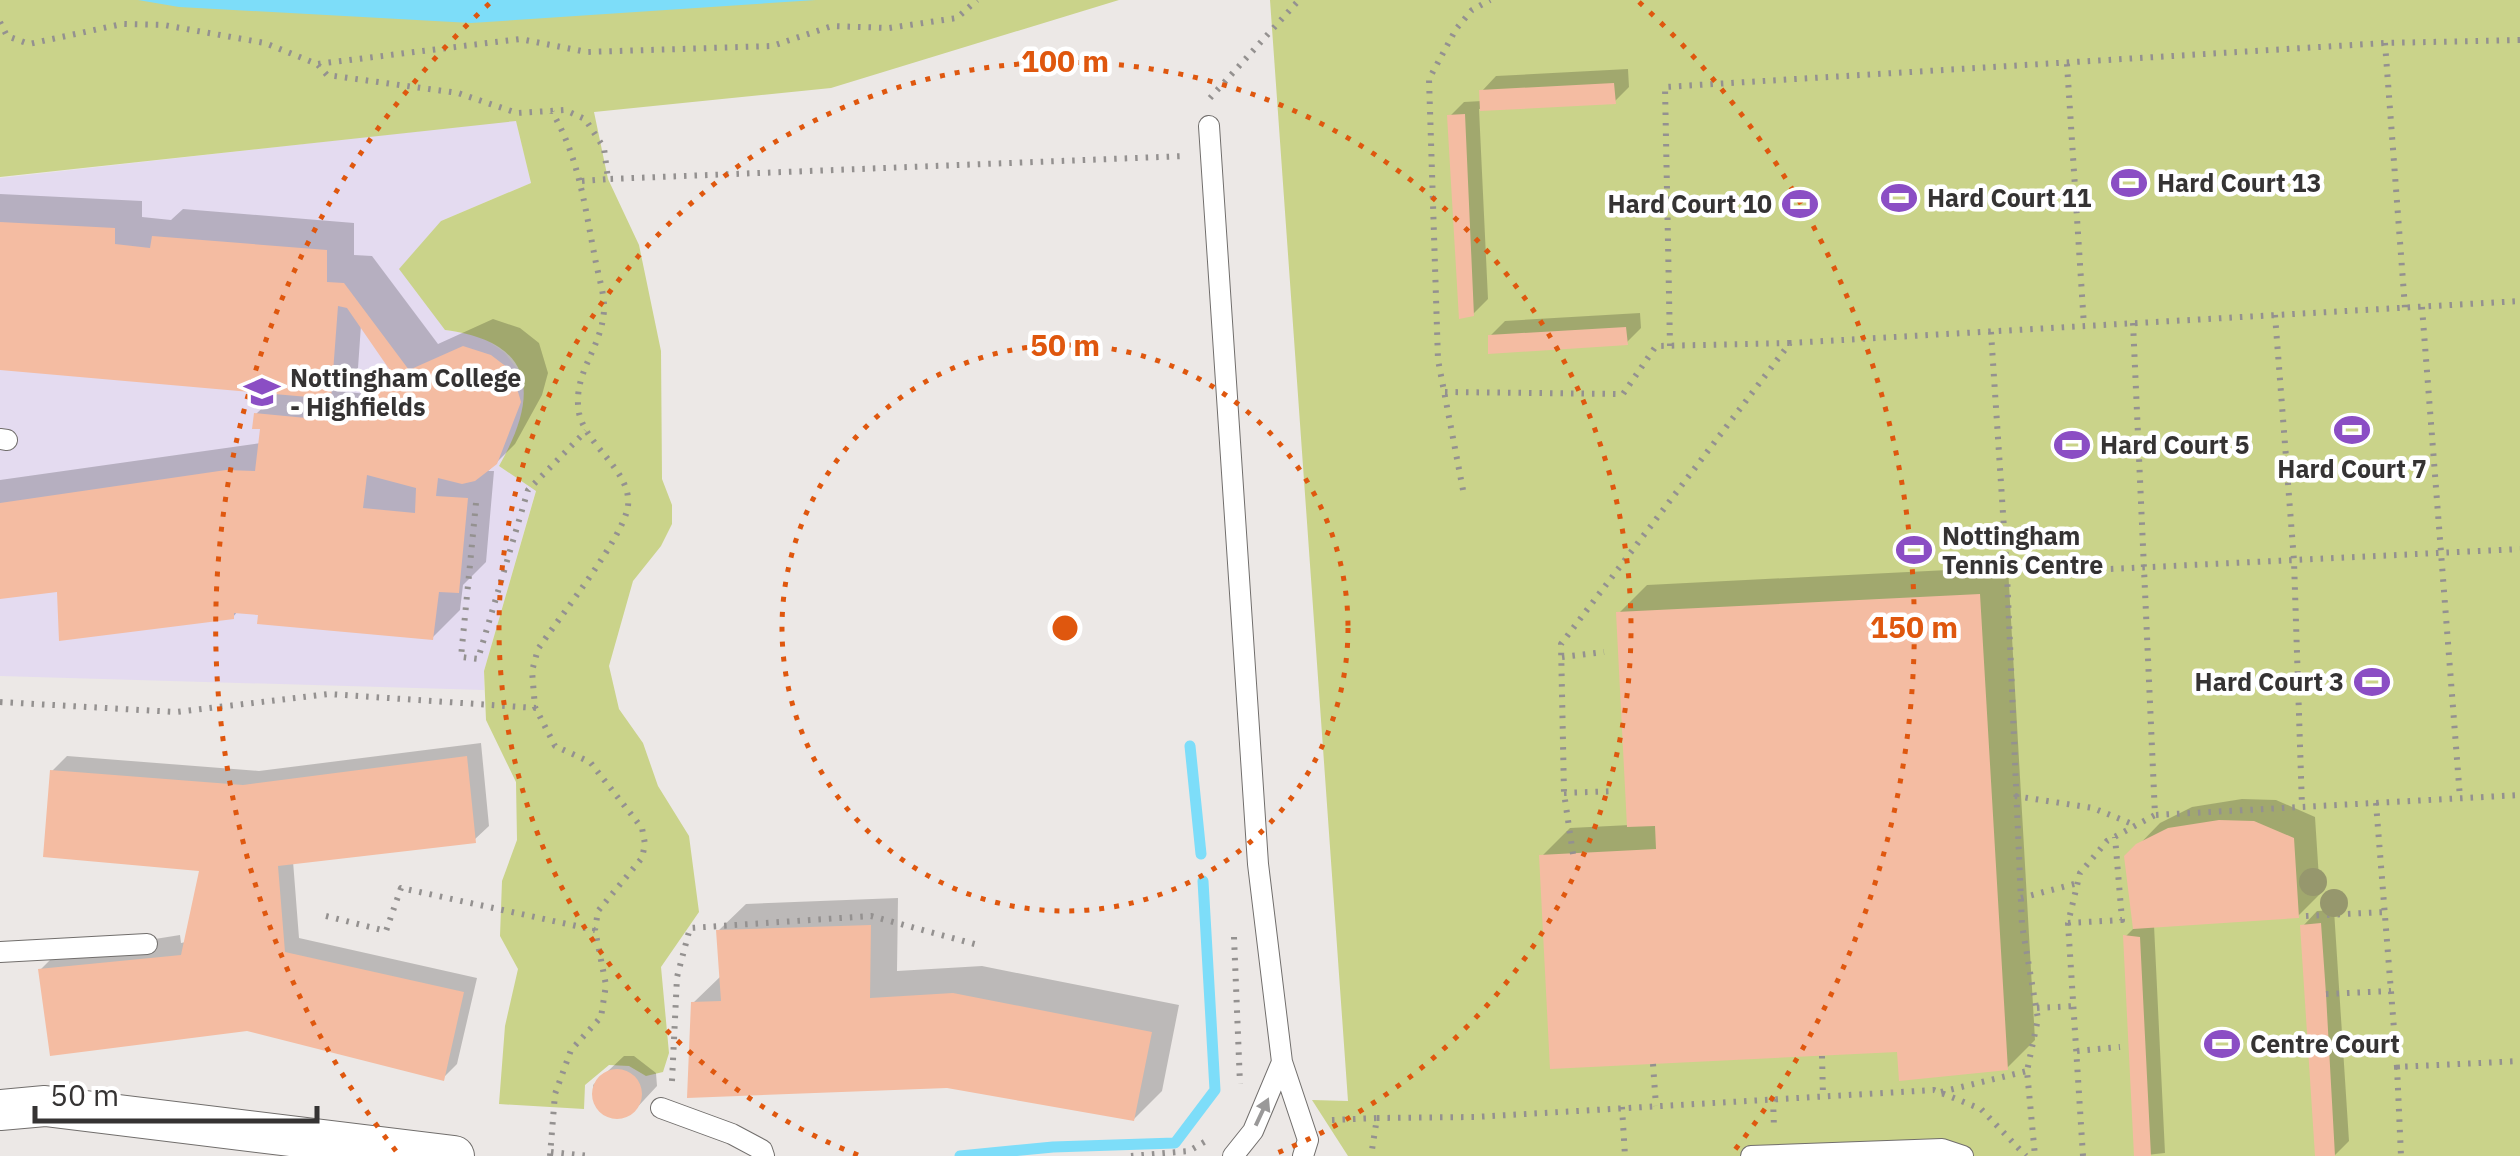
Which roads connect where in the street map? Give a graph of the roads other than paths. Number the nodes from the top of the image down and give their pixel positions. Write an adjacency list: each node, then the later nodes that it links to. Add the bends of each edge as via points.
1 (1209, 126): 4 (lane, via 1258,864)
2 (147, 944): 3 (lane)
3 (0, 952)
4 (1282, 1062): 9 (lane, one-way to 4, via 1253,1131); 10 (lane, via 1308,1140)
5 (666, 1103): 8 (lane)
6 (0, 1110): 7 (street, via 45,1106)
7 (454, 1156)
8 (764, 1156)
9 (1233, 1156)
10 (1304, 1156)
11 (1751, 1156): 12 (lane, via 1942,1149)
12 (1963, 1156)

